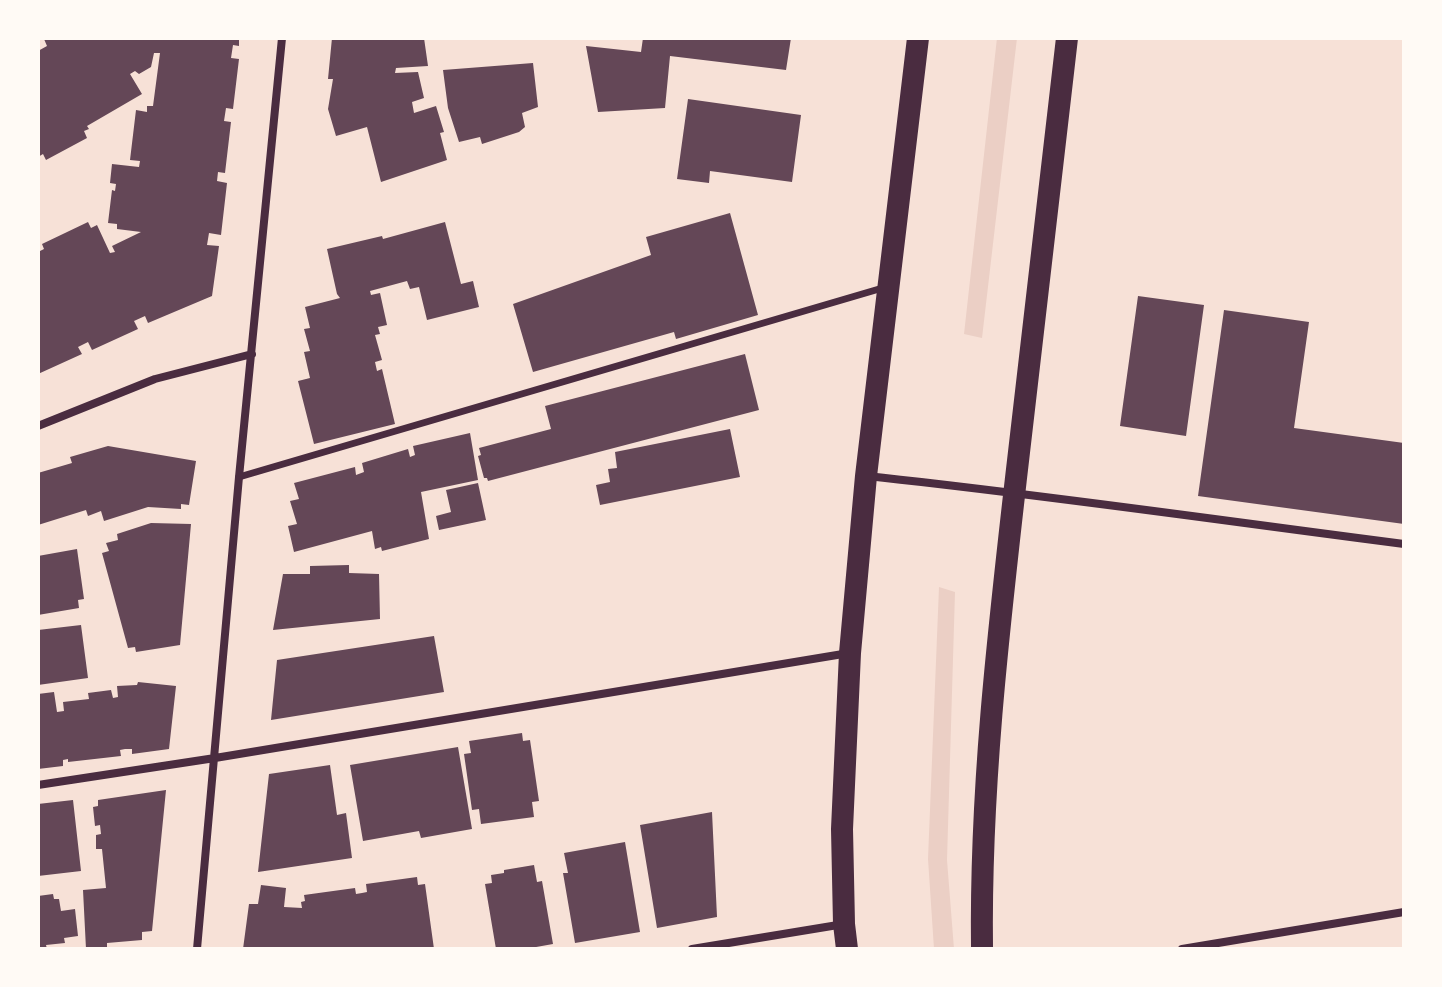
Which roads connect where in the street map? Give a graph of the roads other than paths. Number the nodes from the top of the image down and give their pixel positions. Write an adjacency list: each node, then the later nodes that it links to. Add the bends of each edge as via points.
1 (282, 38): 5 (street)
2 (918, 38): 4 (highway)
3 (1067, 38): 9 (highway)
4 (888, 287): 7 (highway); 8 (street)
5 (252, 354): 6 (street, via 155,379); 8 (street)
6 (38, 426)
7 (866, 476): 9 (street); 11 (highway)
8 (239, 477): 12 (street)
9 (1015, 492): 10 (street); 19 (highway, via 990,726)
10 (1404, 544)
11 (850, 653): 12 (street); 15 (highway, via 842,829)
12 (215, 758): 13 (street); 16 (street)
13 (38, 785)
14 (1404, 912): 20 (street)
15 (844, 924): 17 (street); 18 (highway)
16 (197, 949)
17 (692, 949)
18 (847, 949)
19 (982, 949)
20 (1182, 949)

